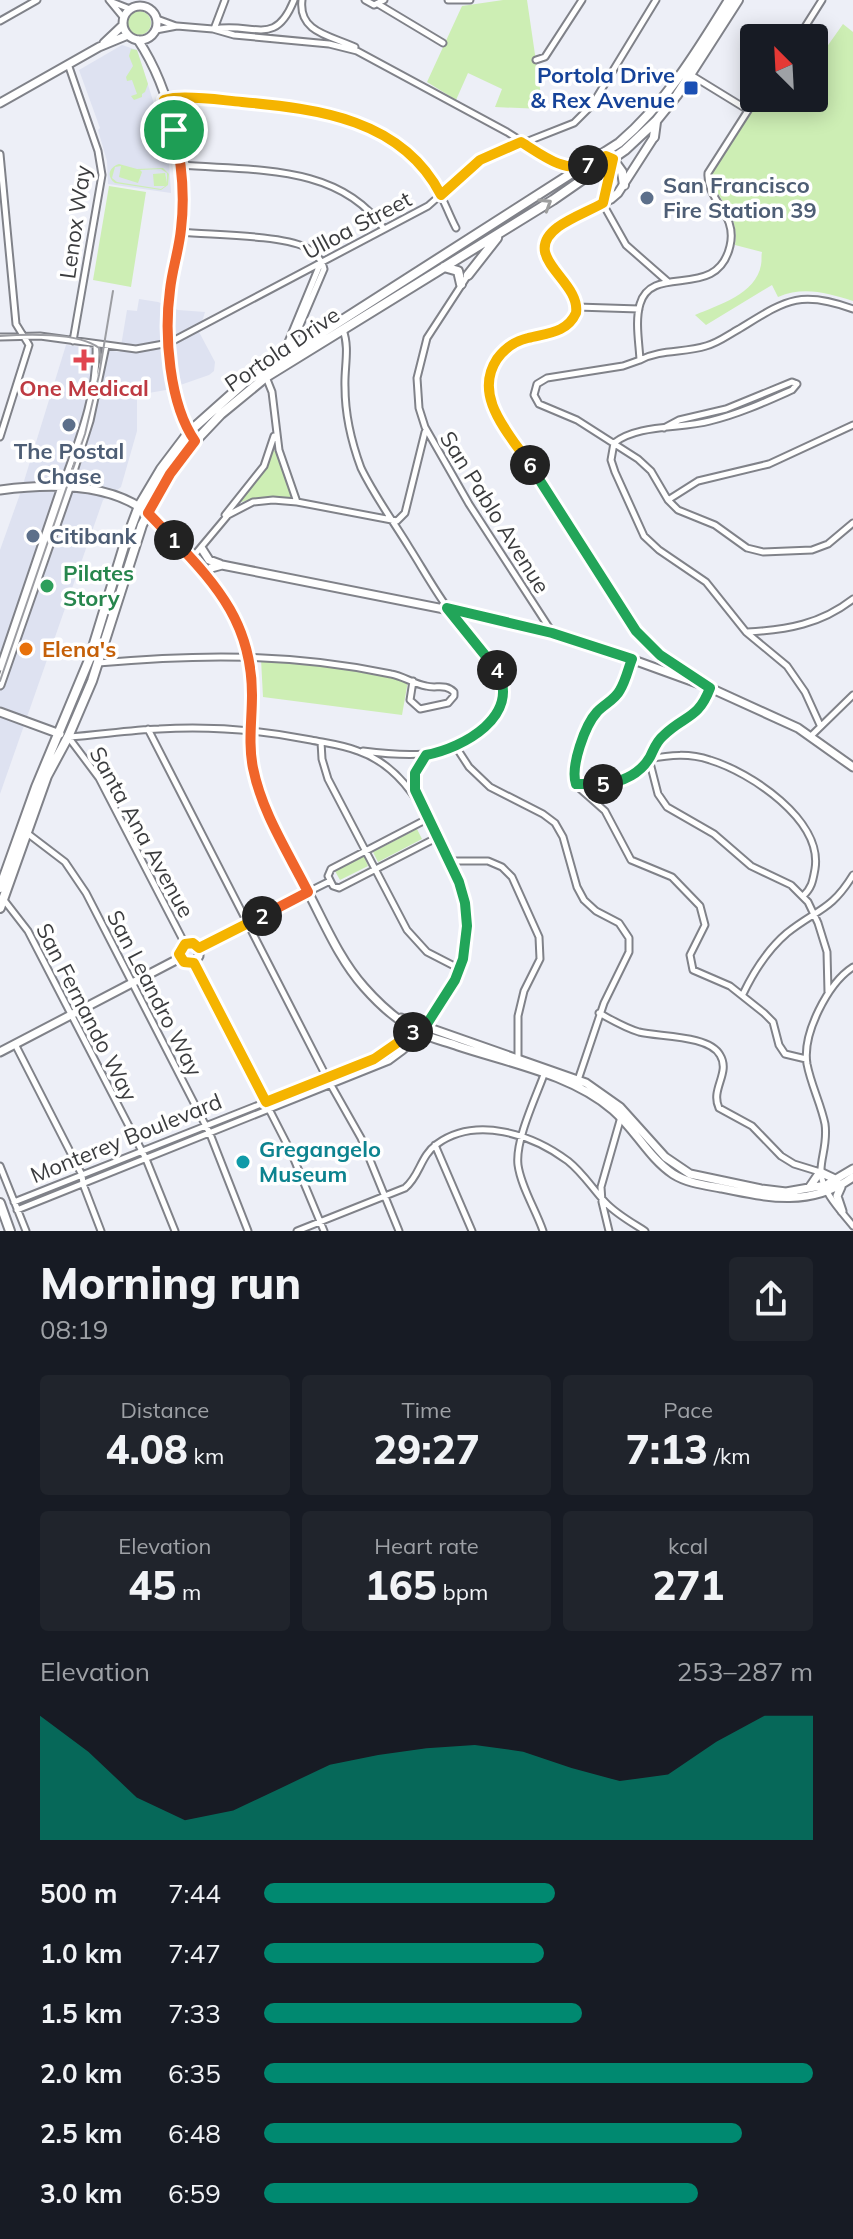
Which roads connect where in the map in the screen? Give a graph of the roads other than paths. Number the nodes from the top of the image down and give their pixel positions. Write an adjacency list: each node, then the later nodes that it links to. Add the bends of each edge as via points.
1 (37, 0): 21 (street)
2 (109, 0): 18 (street); 22 (street)
3 (153, 0): 19 (street)
4 (225, 0): 25 (street)
5 (294, 0): 25 (street, via 282,24 267,30)
6 (302, 0): 31 (street, via 303,17 311,28)
7 (365, 0): 17 (street)
8 (384, 0): 17 (street)
9 (448, 0): 10 (street)
10 (470, 0)
11 (582, 0): 32 (street, via 545,57)
12 (656, 0): 42 (street, Ulloa Street, via 587,112 566,126)
13 (729, 0): 43 (main road, Portola Drive, via 681,76)
14 (738, 0): 35 (main road, Portola Drive)
15 (822, 0): 23 (street)
16 (142, 3): 18 (street); 19 (street)
17 (378, 4): 29 (street)
18 (130, 9): 22 (street)
19 (152, 10): 20 (street)
20 (157, 19): 24 (street); 26 (street)
21 (0, 21)
22 (123, 21): 27 (street); 30 (street)
23 (807, 24)
24 (177, 26): 25 (street); 26 (street)
25 (213, 29): 31 (street, via 329,44)
26 (153, 33): 28 (street); 33 (street)
27 (128, 35): 28 (street); 30 (street)
28 (138, 40): 33 (street)
29 (443, 43)
30 (99, 47): 34 (street)
31 (376, 60): 42 (street)
32 (536, 60)
33 (153, 63): 36 (street)
34 (68, 64): 37 (street); 71 (street, Lenox Way, via 102,175)
35 (691, 75): 38 (street); 40 (main road, Portola Drive)
36 (164, 100): 48 (street); 52 (street, via 288,106 338,115 401,149)
37 (0, 103)
38 (740, 105)
39 (747, 112): 63 (street, via 708,173 711,192 730,225 729,251 720,267 705,277)
40 (656, 121): 41 (main road); 46 (main road, Portola Drive)
41 (654, 137): 51 (street)
42 (521, 142): 47 (street); 52 (street, Ulloa Street, via 480,160)
43 (619, 143): 45 (main road, Portola Drive); 46 (main road)
44 (0, 154): 69 (street, via 16,324)
45 (599, 158): 46 (main road); 49 (main road, Portola Drive)
46 (613, 159): 51 (main road); 53 (main road); 54 (main road, Portola Drive, one-way to 46)
47 (558, 164): 49 (main road); 50 (main road, via 565,174)
48 (181, 165): 56 (street, via 313,178 351,195); 57 (street)
49 (585, 167): 50 (main road, Portola Drive)
50 (561, 182): 58 (main road, Portola Drive)
51 (624, 185): 53 (street)
52 (441, 195): 55 (street); 56 (street, Ulloa Street)
53 (603, 203): 63 (street, via 626,245); 65 (street, via 558,227 546,245 549,264 570,287)
54 (511, 226): 59 (main road, Portola Drive); 62 (main road)
55 (456, 228)
56 (384, 229): 60 (street, Ulloa Street)
57 (181, 232): 60 (street, via 294,243); 72 (street, via 170,290)
58 (459, 245): 59 (main road); 75 (main road, Portola Drive)
59 (465, 254): 61 (main road, Portola Drive); 62 (main road)
60 (321, 261): 72 (street, Ulloa Street); 75 (street, via 324,270); 76 (street)
61 (443, 267): 64 (main road, via 458,271); 68 (main road, Portola Drive)
62 (468, 275): 64 (street, San Pablo Avenue)
63 (668, 282): 66 (street, via 648,290)
64 (461, 284): 81 (street, San Pablo Avenue, via 432,328 420,358 417,388)
65 (577, 307): 66 (street); 108 (street, via 562,330 524,338 502,353 490,375 490,400 629,622)
66 (639, 309): 77 (street)
67 (853, 309): 77 (street, via 813,298 794,299 717,342)
68 (343, 329): 78 (main road, Portola Drive); 94 (street, via 353,446)
69 (23, 336): 70 (street, Ulloa Street); 71 (street, Ulloa Street); 84 (street, via 29,345)
70 (0, 337)
71 (73, 341): 73 (street, Ulloa Street)
72 (169, 343): 74 (street, Ulloa Street, via 144,349); 83 (street, via 179,408)
73 (96, 345): 74 (street, Ulloa Street); 87 (street, via 88,404)
74 (106, 346): 87 (street, via 90,421)
75 (292, 352): 76 (main road, Portola Drive)
76 (281, 359): 83 (main road, Portola Drive, via 234,391)
77 (640, 360): 86 (street, via 547,378 534,389 539,404)
78 (266, 377): 79 (street); 85 (main road, Portola Drive)
79 (274, 425): 90 (street); 93 (street, via 264,466)
80 (853, 425): 89 (street, via 769,464 698,481)
81 (425, 427): 94 (street, via 405,513); 103 (street, San Pablo Avenue)
82 (663, 429): 82 (street, via 728,416 797,384 792,382); 86 (street, via 634,431)
83 (189, 432): 85 (street); 91 (main road, Portola Drive)
84 (0, 437)
85 (195, 441): 92 (main road, Portola Drive)
86 (614, 443): 89 (street, via 651,471); 102 (street, via 613,466 644,536 706,582)
87 (66, 487): 88 (street); 91 (street); 105 (street); 111 (street)
88 (0, 490)
89 (668, 500): 95 (street, via 684,514 708,521 740,544 763,552 820,548)
90 (297, 502): 93 (street, via 253,502); 94 (street)
91 (139, 506): 92 (street); 118 (main road, Portola Drive)
92 (148, 513): 97 (street); 107 (main road, Portola Drive)
93 (220, 522): 96 (street)
94 (393, 522): 101 (street)
95 (853, 523)
96 (202, 549): 97 (street); 98 (street, via 209,560)
97 (192, 558): 99 (street)
98 (222, 565): 99 (street); 101 (street)
99 (205, 574): 104 (street, via 231,608)
100 (853, 599): 102 (street, via 823,619)
101 (447, 608): 103 (street); 121 (street, via 497,669 503,692 489,723)
102 (746, 632): 115 (street, via 787,666)
103 (552, 633): 106 (street)
104 (248, 656): 107 (street); 110 (street, via 311,660); 117 (street)
105 (2, 658): 109 (street)
106 (632, 659): 108 (street); 126 (street, via 621,689 589,724 573,766)
107 (98, 663): 118 (main road, Portola Drive)
108 (675, 669): 112 (street)
109 (0, 670)
110 (413, 681): 110 (street, via 410,700 420,709 448,703 454,696 451,688)
111 (0, 685)
112 (710, 688): 119 (street); 124 (street, via 698,711 665,734)
113 (853, 695): 115 (street)
114 (0, 712): 118 (street)
115 (820, 725): 119 (street)
116 (148, 729): 117 (street); 118 (street); 141 (street)
117 (250, 731): 120 (street); 137 (street, via 262,799)
118 (64, 735): 129 (main road, Portola Drive); 136 (main road, Portola Drive, via 36,787); 142 (street, Santa Ana Avenue, via 99,778)
119 (811, 736): 125 (street)
120 (321, 742): 122 (street); 131 (street, via 328,779)
121 (456, 747): 123 (street); 151 (street, via 490,787 555,823 584,900 626,933 629,952)
122 (358, 751): 123 (street); 127 (street, via 395,773)
123 (426, 755): 127 (street, via 415,773)
124 (649, 759): 126 (street, via 615,782); 138 (street, via 667,807); 138 (street, via 678,755 711,760 776,796 814,848 812,885)
125 (853, 767)
126 (576, 784): 150 (street, via 605,811 631,860 665,873 700,906 705,925 690,955 693,970)
127 (419, 801): 128 (street)
128 (429, 818): 130 (street); 131 (street)
129 (27, 832): 139 (main road, Portola Drive); 148 (street, San Leandro Way, via 56,853 80,881)
130 (438, 837): 132 (street); 133 (street)
131 (366, 851): 133 (street); 135 (street, via 329,870)
132 (449, 861): 147 (street, via 467,915); 157 (street, via 480,860 502,867 537,930 540,959 524,991 517,1022)
133 (375, 870): 135 (street, via 339,888); 147 (street, via 413,938)
134 (853, 875): 140 (street, via 832,904)
135 (330, 881): 137 (street)
136 (0, 888)
137 (308, 892): 141 (street); 153 (street, via 351,972 399,1018)
138 (803, 896): 140 (street)
139 (2, 904): 152 (street, San Fernando Way, via 23,923)
140 (815, 915): 149 (street, via 829,962); 150 (street, via 774,945)
141 (247, 923): 143 (street); 159 (street)
142 (185, 944): 143 (street); 144 (street)
143 (199, 948): 145 (street)
144 (180, 958): 145 (street); 148 (street)
145 (194, 963): 162 (street)
146 (853, 967): 149 (street)
147 (460, 969): 153 (street, via 444,1002)
148 (132, 983): 152 (street); 165 (street, San Leandro Way)
149 (828, 992): 156 (street)
150 (743, 994): 156 (street, via 773,1022 785,1054)
151 (599, 1013): 160 (street); 173 (street, via 637,1031 714,1047 723,1062 719,1108 752,1126 781,1156)
152 (71, 1014): 154 (street); 169 (street, San Fernando Way)
153 (421, 1030): 157 (street); 159 (street, Monterey Boulevard); 161 (street, Monterey Boulevard, via 389,1061)
154 (15, 1043): 155 (street); 174 (street)
155 (2, 1050)
156 (806, 1059): 173 (street, via 826,1131)
157 (517, 1062): 158 (street)
158 (545, 1071): 160 (street); 167 (street)
159 (327, 1078): 161 (street); 162 (street, Monterey Boulevard)
160 (576, 1083): 164 (street); 179 (street, via 620,1107 683,1171 769,1191)
161 (332, 1086): 163 (street, Monterey Boulevard); 180 (street)
162 (266, 1102): 163 (street); 165 (street, Monterey Boulevard)
163 (270, 1110): 166 (street, Monterey Boulevard); 186 (street)
164 (621, 1117): 178 (street, via 665,1168 687,1180 777,1199 804,1198); 181 (street)
165 (206, 1126): 166 (street, San Leandro Way); 169 (street, Monterey Boulevard)
166 (210, 1134): 170 (street, Monterey Boulevard); 192 (street, San Leandro Way)
167 (522, 1139): 168 (street, via 476,1128); 181 (street, via 568,1161); 197 (street, via 518,1166)
168 (435, 1145): 180 (street, via 410,1185); 196 (street)
169 (141, 1151): 170 (street, San Fernando Way); 174 (street, Monterey Boulevard)
170 (146, 1159): 177 (street, Monterey Boulevard); 191 (street, San Fernando Way)
171 (0, 1166): 182 (street)
172 (853, 1169): 176 (street)
173 (820, 1172): 176 (street); 178 (street); 179 (street)
174 (82, 1175): 177 (street); 182 (street, Monterey Boulevard)
175 (853, 1177): 176 (street)
176 (839, 1182): 178 (street); 185 (street)
177 (83, 1184): 184 (street, Monterey Boulevard); 190 (street)
178 (827, 1188): 179 (street); 185 (street)
179 (804, 1191)
180 (385, 1196): 186 (street); 195 (street)
181 (601, 1197): 198 (street); 199 (street)
182 (14, 1202): 184 (street)
183 (0, 1203): 188 (main road)
184 (17, 1210): 189 (street)
185 (842, 1211): 187 (street)
186 (320, 1222): 193 (street); 194 (street)
187 (853, 1226)
188 (10, 1231)
189 (26, 1231)
190 (101, 1231)
191 (175, 1231)
192 (248, 1231)
193 (297, 1231)
194 (324, 1231)
195 (399, 1231)
196 (472, 1231)
197 (543, 1231)
198 (609, 1231)
199 (645, 1231)

